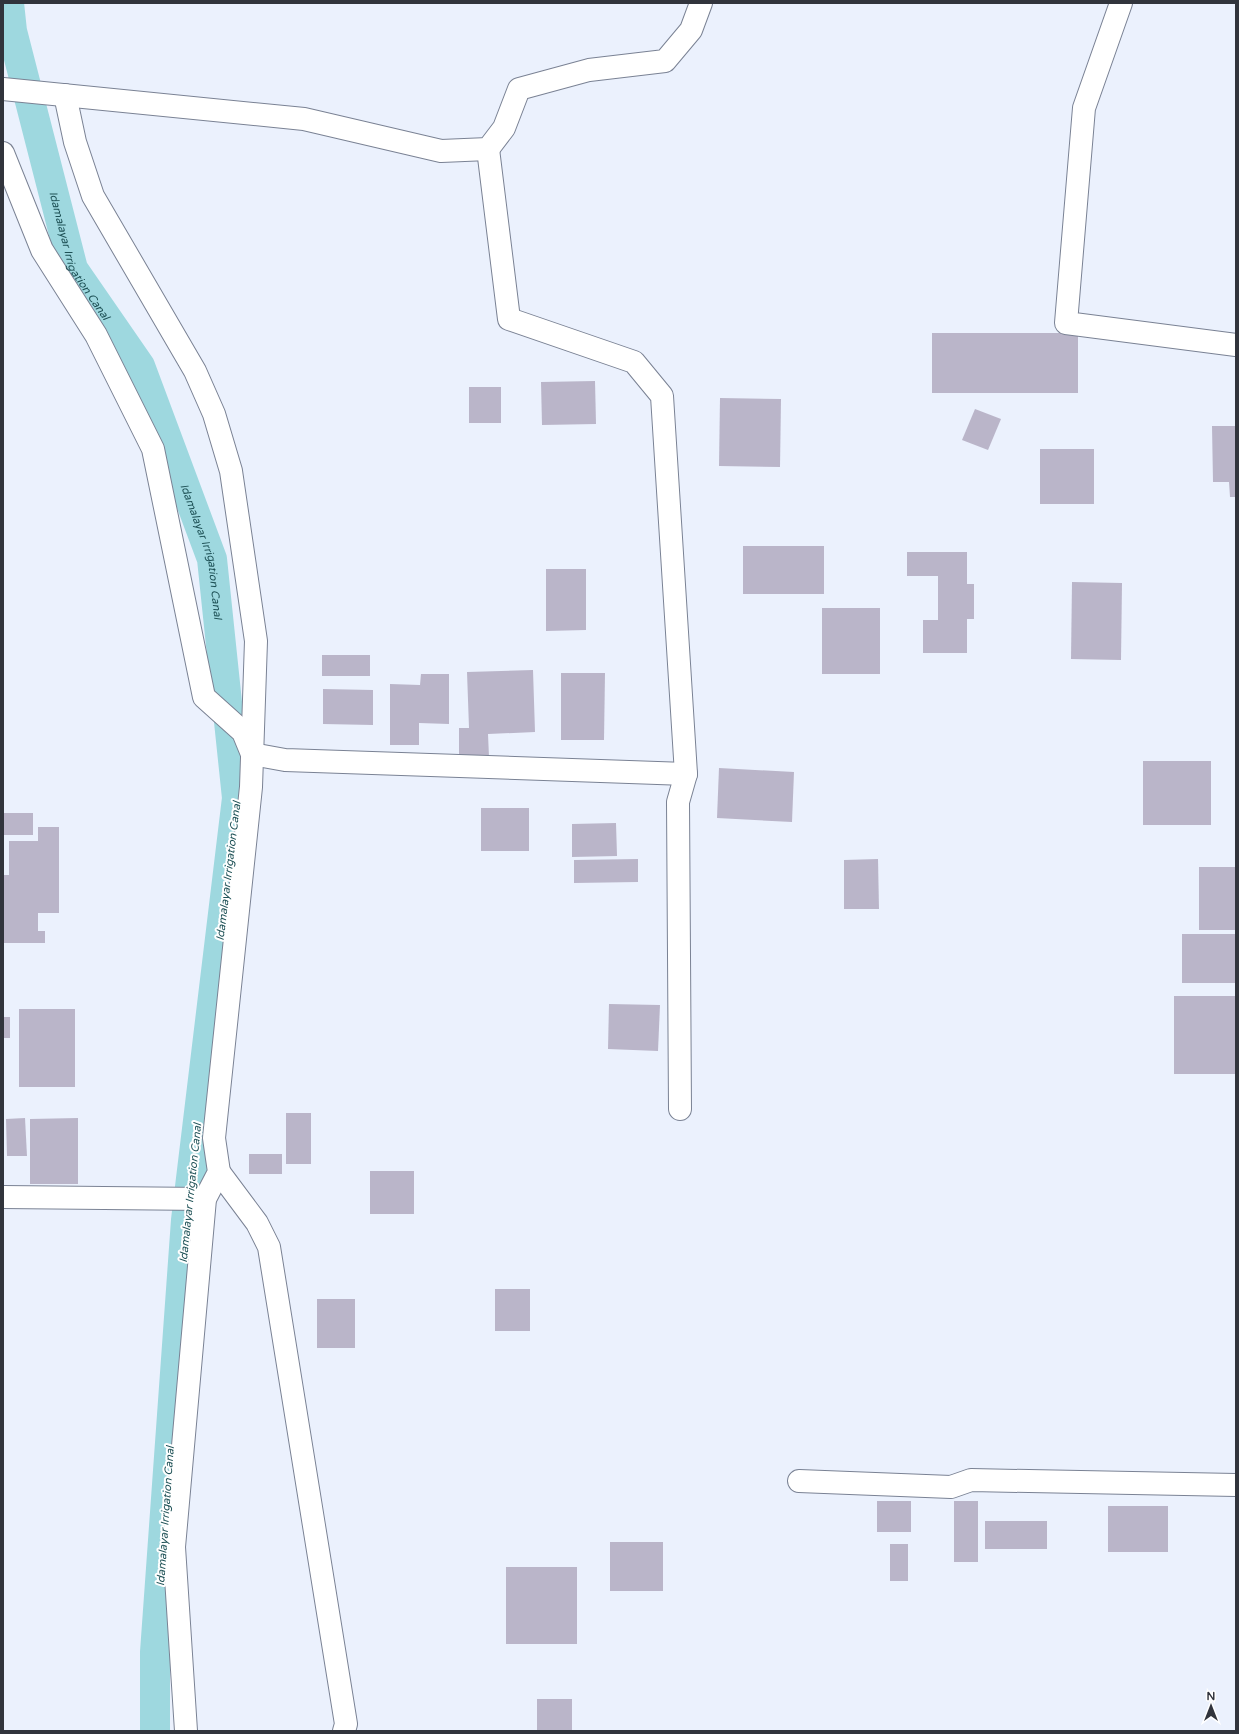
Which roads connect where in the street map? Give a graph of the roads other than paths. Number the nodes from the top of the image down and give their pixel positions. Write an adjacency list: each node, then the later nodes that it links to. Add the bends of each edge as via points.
1 (701, 3): 5 (street, via 691,30 665,61 589,70 519,89 504,128)
2 (1121, 3): 7 (street, via 1084,108 1066,323)
3 (3, 89): 4 (street)
4 (61, 94): 5 (street, via 304,119 441,151); 8 (street, via 93,196 195,371 214,414 231,471 256,641)
5 (488, 149): 9 (street, via 509,319 634,362 662,396)
6 (3, 153): 8 (street, via 42,250 96,335 153,449 204,697 243,732)
7 (1236, 344)
8 (252, 754): 9 (street, via 285,760); 11 (street, via 251,787 214,1138)
9 (686, 774): 10 (street, via 678,802)
10 (680, 1109)
11 (219, 1172): 13 (street); 17 (street, via 257,1223 269,1247 346,1724)
12 (3, 1197): 13 (street)
13 (206, 1199): 16 (street, via 174,1547)
14 (799, 1481): 15 (street, via 951,1487 971,1480)
15 (1236, 1485)
16 (186, 1731)
17 (344, 1731)

